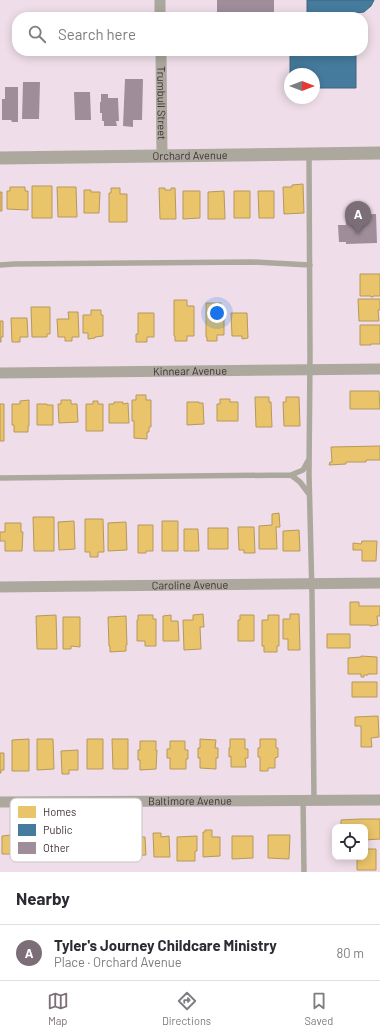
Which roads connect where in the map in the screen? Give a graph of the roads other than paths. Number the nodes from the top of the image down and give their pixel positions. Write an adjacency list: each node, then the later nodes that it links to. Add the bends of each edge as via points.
1 (160, 0): 2 (street)
2 (160, 12)
3 (161, 56): 6 (street, Trumbull Street)
4 (380, 153): 5 (street, Orchard Avenue)
5 (309, 154): 6 (street, Orchard Avenue); 9 (lane)
6 (162, 156): 7 (street, Orchard Avenue)
7 (0, 158)
8 (0, 265): 9 (lane, via 131,262 252,262)
9 (310, 265): 11 (lane)
10 (380, 369): 11 (street, Kinnear Avenue)
11 (310, 370): 12 (street, Kinnear Avenue); 13 (lane)
12 (0, 373)
13 (310, 458): 14 (lane, via 303,470); 16 (lane)
14 (291, 475): 15 (lane); 16 (lane)
15 (0, 478)
16 (310, 494): 18 (lane)
17 (380, 583): 18 (street, Caroline Avenue)
18 (312, 584): 19 (street, Caroline Avenue); 20 (lane)
19 (0, 587)
20 (308, 800): 21 (street, Baltimore Avenue); 22 (street, Baltimore Avenue); 25 (lane)
21 (380, 800)
22 (142, 801)
23 (0, 802): 24 (street, Baltimore Avenue)
24 (10, 802)
25 (304, 872)

